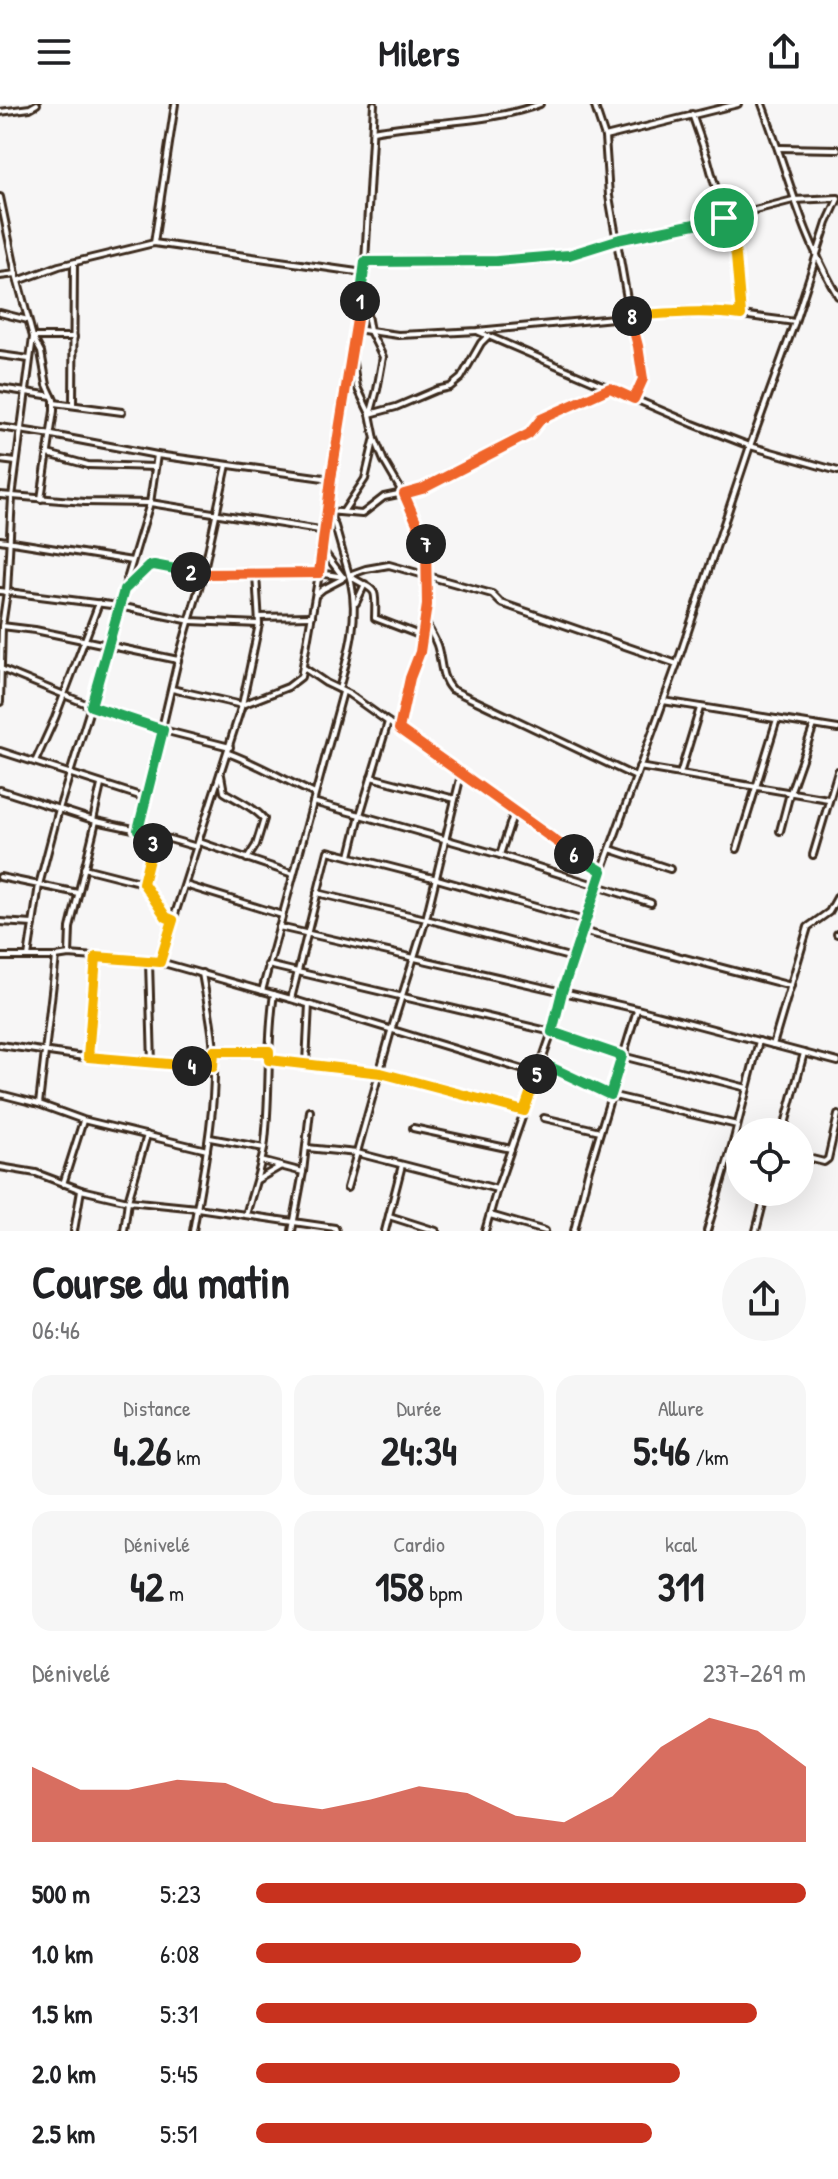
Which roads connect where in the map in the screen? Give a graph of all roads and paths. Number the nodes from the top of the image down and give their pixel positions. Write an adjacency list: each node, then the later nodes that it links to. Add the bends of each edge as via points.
1 (37, 104): 8 (street)
2 (175, 104): 19 (street)
3 (374, 104): 10 (street)
4 (540, 104): 10 (street, via 482,120)
5 (594, 104): 11 (street)
6 (738, 104): 9 (street)
7 (762, 104): 12 (street)
8 (0, 112)
9 (692, 114): 11 (street); 17 (street)
10 (372, 131): 21 (street)
11 (605, 137): 18 (street)
12 (779, 148): 13 (street); 16 (street)
13 (838, 149)
14 (0, 197): 24 (street)
15 (838, 199): 16 (street); 20 (street)
16 (793, 200): 17 (street); 20 (street)
17 (726, 217): 18 (street); 30 (street)
18 (617, 240): 21 (street, via 569,255); 31 (street)
19 (154, 243): 22 (street); 23 (street)
20 (816, 254): 28 (street); 33 (street)
21 (365, 262): 23 (street)
22 (74, 263): 26 (street); 39 (street)
23 (364, 273): 27 (street)
24 (16, 274): 25 (street); 26 (street)
25 (0, 276)
26 (18, 281): 32 (street)
27 (362, 287): 34 (street); 35 (street)
28 (838, 296)
29 (0, 313): 32 (street)
30 (741, 315): 31 (street); 33 (street)
31 (630, 316): 36 (street); 47 (street, via 643,379)
32 (28, 320): 38 (street)
33 (795, 322): 56 (street)
34 (356, 329): 35 (street); 41 (street)
35 (370, 331): 36 (street); 51 (street, via 383,357)
36 (477, 331): 37 (street)
37 (488, 336): 44 (street); 51 (street, via 450,387)
38 (33, 337): 39 (street); 42 (street); 46 (street)
39 (74, 337): 49 (street)
40 (0, 355): 42 (street)
41 (352, 358): 51 (street, via 357,387); 64 (street)
42 (29, 359): 45 (street)
43 (0, 388): 45 (street)
44 (610, 388): 47 (street); 65 (street, via 541,419 529,434)
45 (25, 392): 46 (street); 53 (street)
46 (52, 396): 48 (street)
47 (634, 399): 56 (street)
48 (54, 403): 49 (street); 54 (street)
49 (73, 405): 50 (street)
50 (122, 412)
51 (370, 414): 55 (street)
52 (0, 427): 53 (street)
53 (20, 430): 54 (street); 60 (street)
54 (52, 435): 57 (street); 58 (street)
55 (375, 439): 65 (street); 71 (street, via 365,479)
56 (750, 446): 63 (street); 101 (street)
57 (48, 454): 62 (street, via 88,465); 68 (street)
58 (157, 455): 61 (street); 62 (street)
59 (0, 460): 60 (street)
60 (16, 462): 67 (street)
61 (227, 465): 64 (street); 72 (street)
62 (155, 467): 69 (street)
63 (838, 471)
64 (331, 479): 70 (street)
65 (404, 494): 71 (street, via 384,497 362,514); 81 (street, via 426,543)
66 (0, 495): 67 (street)
67 (12, 497): 68 (street); 75 (street)
68 (41, 499): 69 (street)
69 (150, 503): 72 (street); 77 (street)
70 (328, 511): 71 (street); 73 (street); 82 (street)
71 (343, 512)
72 (217, 513): 73 (street); 79 (street)
73 (326, 531): 76 (street)
74 (0, 540): 75 (street)
75 (9, 542): 77 (street); 86 (street)
76 (323, 551): 78 (street); 82 (street)
77 (133, 561): 84 (street)
78 (319, 573): 80 (street); 82 (street); 87 (street)
79 (203, 574): 80 (street); 84 (street, via 149,566); 94 (street)
80 (256, 574): 92 (street)
81 (427, 575): 82 (street, via 389,565); 93 (street); 101 (street)
82 (346, 576): 83 (street); 87 (street); 89 (street)
83 (365, 584): 89 (street); 97 (street, via 376,594 375,618)
84 (124, 590): 90 (street)
85 (0, 591): 86 (street)
86 (7, 592): 88 (street); 96 (street)
87 (315, 596): 91 (street)
88 (99, 603): 90 (street); 98 (street)
89 (355, 604): 105 (street)
90 (119, 606): 94 (street); 99 (street)
91 (312, 616): 92 (street); 102 (street)
92 (259, 617): 95 (street)
93 (425, 620): 97 (street); 129 (street, via 451,689)
94 (191, 621): 95 (street); 100 (street)
95 (259, 624): 109 (street)
96 (2, 626): 98 (street); 103 (street)
97 (422, 636): 115 (street)
98 (87, 640): 99 (street); 106 (street)
99 (108, 644): 100 (street); 110 (street)
100 (178, 660): 104 (street)
101 (677, 664): 107 (street)
102 (304, 668): 105 (street); 109 (street, via 288,687)
103 (1, 669): 106 (street); 108 (street)
104 (172, 689): 109 (street); 117 (street)
105 (341, 690): 113 (street); 134 (street)
106 (64, 695): 110 (street); 121 (street)
107 (663, 701): 111 (street); 122 (street)
108 (0, 702)
109 (242, 705): 118 (street)
110 (91, 706): 117 (street); 124 (street)
111 (700, 707): 112 (street); 126 (street)
112 (777, 719): 114 (street); 131 (street)
113 (388, 722): 115 (street); 128 (street)
114 (814, 725): 116 (street); 133 (street)
115 (399, 729): 127 (street)
116 (838, 729)
117 (163, 730): 118 (street); 135 (street)
118 (230, 747): 120 (street)
119 (0, 751): 121 (street)
120 (228, 753): 125 (street); 134 (street)
121 (35, 762): 124 (street)
122 (639, 767): 126 (street); 129 (street)
123 (838, 771): 137 (street)
124 (71, 774): 130 (street); 139 (street)
125 (221, 774): 147 (street); 153 (street, via 224,792 264,819)
126 (680, 774): 131 (street)
127 (461, 775): 136 (street); 140 (street)
128 (371, 777): 136 (street); 141 (street)
129 (636, 777): 148 (street)
130 (101, 785): 135 (street); 142 (street)
131 (757, 787): 133 (street); 149 (street)
132 (0, 790): 139 (street)
133 (790, 793): 137 (street); 144 (street)
134 (315, 794): 138 (street)
135 (146, 798): 143 (street)
136 (455, 799): 146 (street)
137 (828, 799): 151 (street)
138 (313, 802): 141 (street); 157 (street)
139 (59, 809): 142 (street); 161 (street)
140 (514, 812): 150 (street); 156 (street)
141 (360, 815): 146 (street); 152 (street)
142 (94, 821): 143 (street); 154 (street)
143 (138, 830): 145 (street)
144 (780, 831)
145 (155, 835): 147 (street); 160 (street)
146 (447, 840): 150 (street); 159 (street)
147 (198, 845): 153 (street); 162 (street)
148 (610, 849): 155 (street); 156 (street)
149 (737, 849)
150 (500, 855): 163 (street)
151 (813, 855)
152 (350, 856): 159 (street); 165 (street, via 328,851)
153 (247, 859): 157 (street)
154 (84, 868): 160 (street); 164 (street)
155 (670, 869)
156 (602, 871): 163 (street)
157 (293, 874): 168 (street)
158 (0, 877): 161 (street)
159 (437, 879): 169 (street); 171 (street)
160 (143, 883): 170 (street)
161 (39, 885): 164 (street); 173 (street)
162 (185, 885): 168 (street); 170 (street)
163 (597, 887): 167 (street); 171 (street)
164 (78, 893): 177 (street)
165 (317, 893): 169 (street); 176 (street)
166 (838, 896): 189 (street, via 829,912 808,927)
167 (651, 903)
168 (282, 915): 174 (street)
169 (426, 919): 182 (street); 183 (street)
170 (173, 920): 185 (street)
171 (585, 921): 175 (street)
172 (0, 922): 173 (street)
173 (33, 924): 179 (street)
174 (279, 927): 176 (street); 186 (street)
175 (582, 931): 182 (street); 189 (street)
176 (307, 933): 183 (street); 187 (street)
177 (69, 955): 180 (street); 181 (street)
178 (0, 957): 179 (street)
179 (28, 957): 180 (street)
180 (56, 957): 202 (street)
181 (96, 957): 184 (street); 207 (street)
182 (573, 958): 191 (street)
183 (414, 959): 191 (street); 193 (street)
184 (149, 962): 185 (street); 212 (street)
185 (160, 962): 188 (street)
186 (268, 965): 187 (street); 190 (street)
187 (297, 972): 193 (street); 194 (street)
188 (202, 973): 190 (street); 203 (street)
189 (791, 986): 201 (street)
190 (262, 991): 192 (street)
191 (562, 992): 196 (street); 198 (street)
192 (274, 994): 194 (street); 204 (street)
193 (402, 998): 197 (street); 198 (street)
194 (291, 999): 195 (street)
195 (309, 1004): 197 (street); 210 (street)
196 (637, 1009): 199 (street); 206 (street)
197 (391, 1031): 214 (street); 215 (street)
198 (552, 1032): 206 (street); 211 (street)
199 (759, 1041): 201 (street); 216 (street)
200 (0, 1045): 202 (street)
201 (773, 1045): 205 (street)
202 (46, 1051): 207 (street); 219 (street)
203 (214, 1051): 204 (street); 213 (street)
204 (269, 1051): 208 (street)
205 (804, 1053): 209 (street); 225 (street)
206 (622, 1056): 216 (street); 218 (street)
207 (88, 1057): 212 (street)
208 (269, 1060): 210 (street); 232 (street)
209 (838, 1062)
210 (306, 1063): 214 (street)
211 (542, 1063): 215 (street); 218 (street)
212 (152, 1064): 213 (street)
213 (213, 1067): 231 (street)
214 (381, 1073): 221 (street); 236 (street)
215 (537, 1074): 221 (street)
216 (747, 1088): 224 (street)
217 (0, 1094): 219 (street)
218 (610, 1095): 227 (street); 229 (street)
219 (39, 1104): 226 (street)
220 (310, 1111): 233 (street)
221 (524, 1111): 234 (street)
222 (838, 1115): 237 (street, via 828,1159)
223 (544, 1118): 229 (street)
224 (739, 1118)
225 (787, 1118)
226 (83, 1120): 230 (street); 246 (street)
227 (726, 1122)
228 (413, 1128): 234 (street)
229 (600, 1131): 266 (street)
230 (147, 1135): 235 (street); 250 (street)
231 (210, 1138): 232 (street); 235 (street)
232 (264, 1148): 238 (street)
233 (307, 1148): 236 (street); 242 (street)
234 (511, 1149): 248 (street)
235 (207, 1150): 252 (street)
236 (357, 1153): 239 (street); 247 (street)
237 (814, 1160)
238 (261, 1161): 240 (street); 245 (street)
239 (402, 1165): 248 (street); 255 (street)
240 (282, 1166): 242 (street); 245 (street)
241 (1, 1167): 244 (street); 246 (street)
242 (303, 1172): 256 (street)
243 (726, 1173): 267 (street)
244 (0, 1178)
245 (255, 1181): 253 (street)
246 (63, 1184): 249 (street)
247 (347, 1188)
248 (497, 1189): 254 (street)
249 (81, 1190): 250 (street); 257 (street)
250 (128, 1201): 252 (street); 258 (street)
251 (762, 1206): 268 (street)
252 (197, 1208): 253 (street); 259 (street)
253 (246, 1215): 256 (street)
254 (489, 1215): 264 (street); 265 (street)
255 (389, 1216): 262 (street); 263 (street)
256 (293, 1223): 260 (street); 261 (street)
257 (74, 1231)
258 (124, 1231)
259 (193, 1231)
260 (292, 1231)
261 (336, 1231)
262 (385, 1231)
263 (436, 1231)
264 (485, 1231)
265 (545, 1231)
266 (574, 1231)
267 (707, 1231)
268 (756, 1231)

